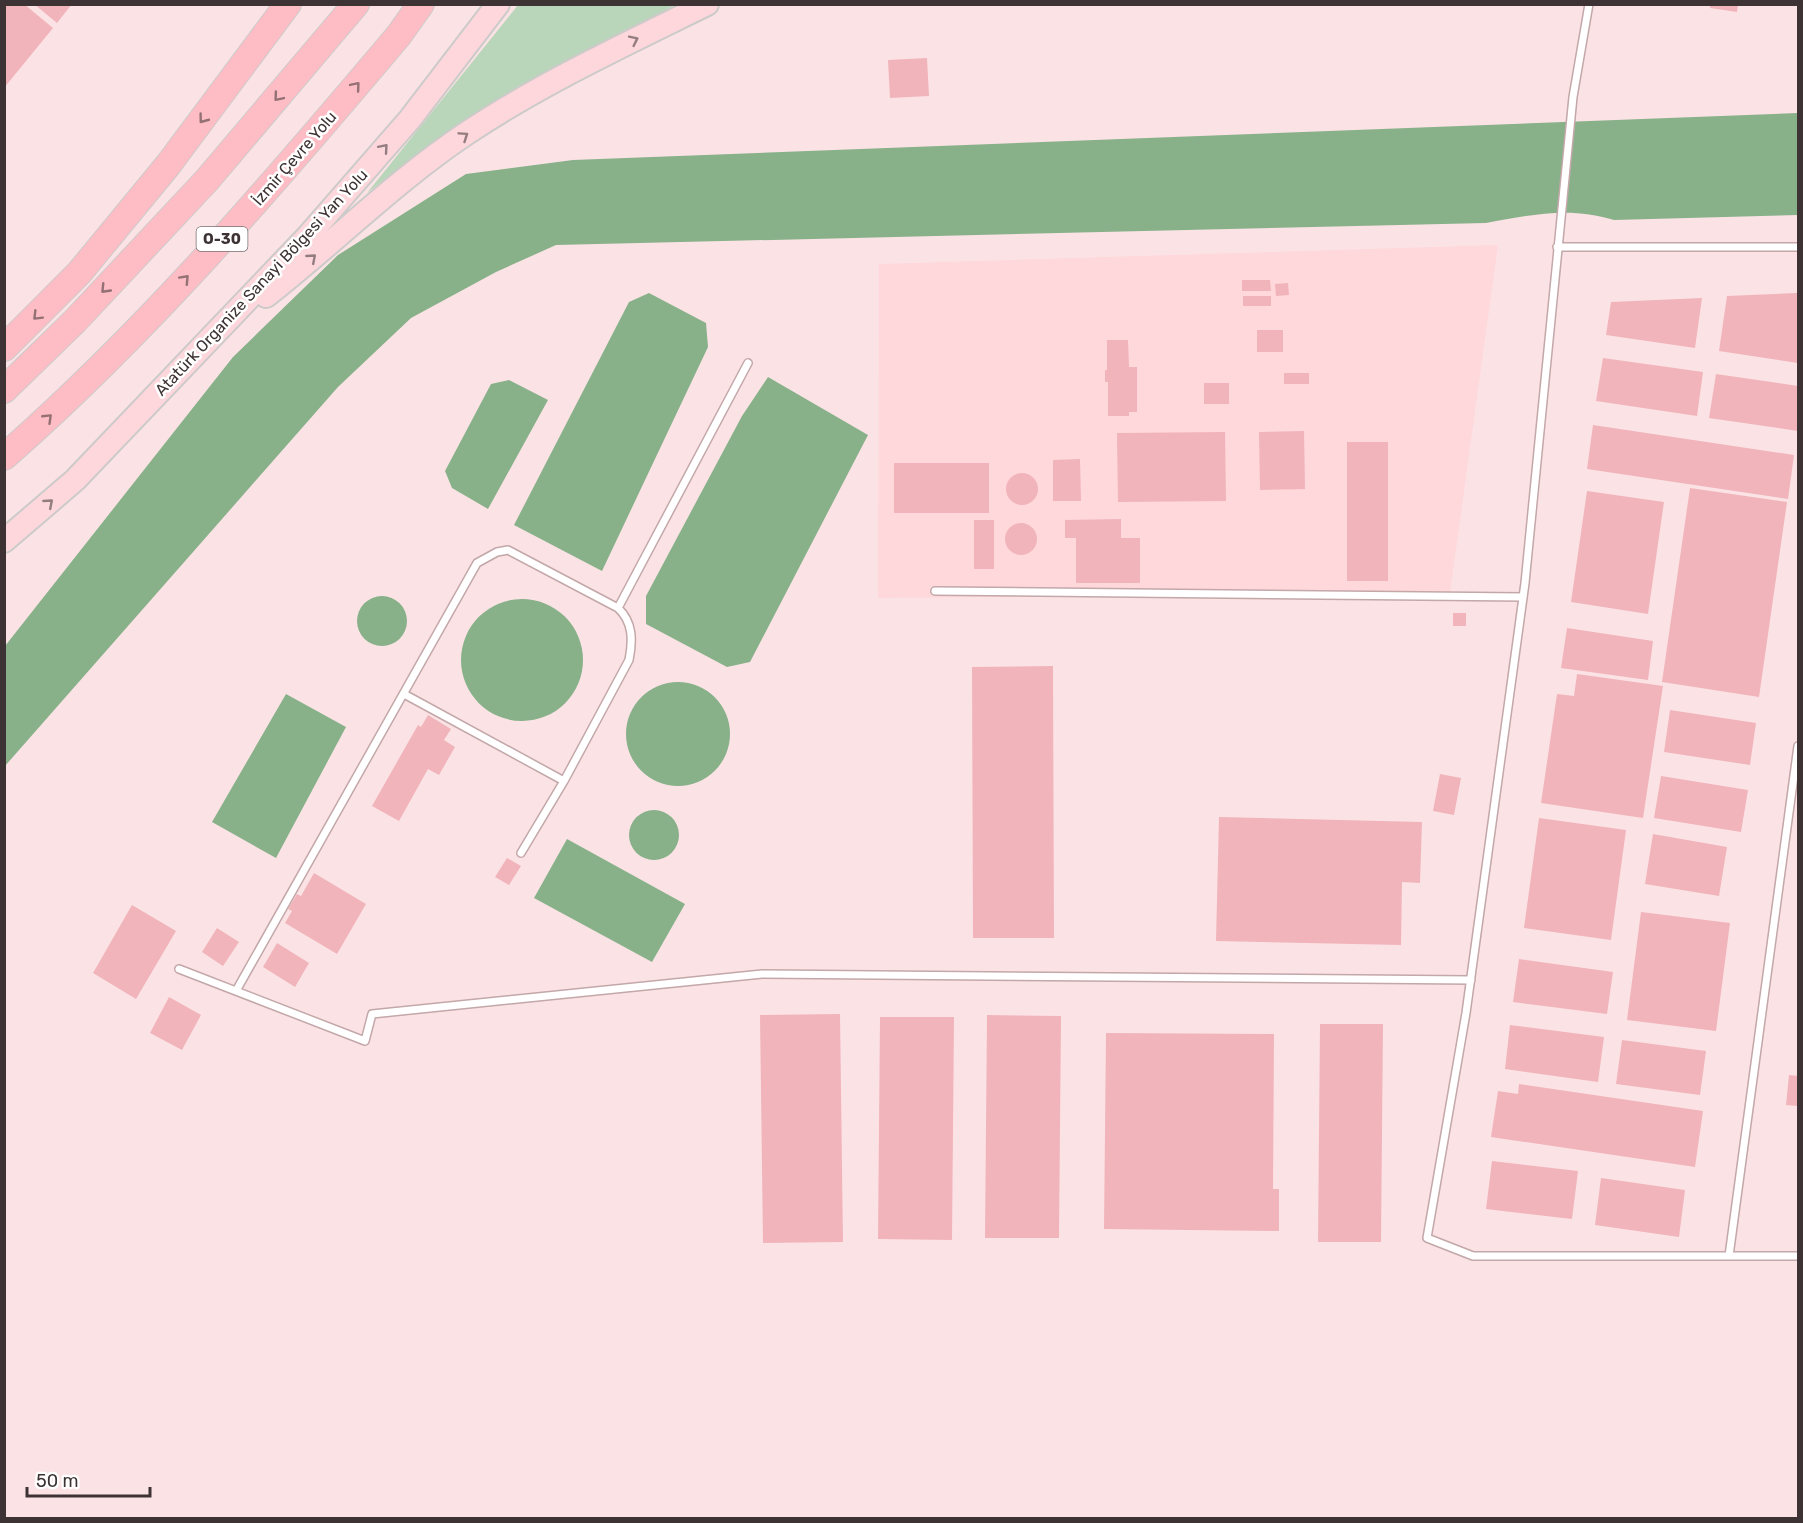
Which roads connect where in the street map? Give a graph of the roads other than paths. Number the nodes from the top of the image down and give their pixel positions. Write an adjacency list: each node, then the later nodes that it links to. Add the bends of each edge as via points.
1 (288, 4): 9 (highway, one-way to 9, via 168,165 79,273)
2 (356, 4): 12 (highway, O-30, one-way to 12, via 200,188)
3 (421, 4): 13 (highway, İzmir Çevre Yolu / O-30, one-way to 3, via 45,421 241,219)
4 (498, 4): 10 (main road, Atatürk Organize Sanayi Bölgesi Yan Yolu, one-way to 4, via 308,236 410,118)
5 (707, 4): 10 (main road, one-way to 5, via 404,179 467,133 543,88)
6 (1589, 4): 7 (lane, via 1573,97)
7 (1557, 247): 8 (lane); 16 (lane)
8 (1798, 247)
9 (4, 348)
10 (201, 348): 14 (main road, Atatürk Organize Sanayi Bölgesi Yan Yolu, one-way to 10, via 75,480)
11 (748, 363): 17 (lane)
12 (4, 390)
13 (4, 457)
14 (4, 542)
15 (935, 591): 16 (lane)
16 (1523, 597): 23 (lane)
17 (618, 608): 18 (lane, via 508,550 497,552 477,562); 20 (lane, via 630,625 633,644 629,660)
18 (404, 694): 20 (lane); 24 (lane)
19 (1798, 746): 25 (lane)
20 (564, 781): 21 (lane)
21 (521, 853)
22 (179, 969): 24 (lane)
23 (1471, 980): 24 (lane, via 762,974 372,1014 365,1041); 25 (lane, via 1427,1238 1473,1256)
24 (236, 991)
25 (1729, 1256): 26 (lane)
26 (1798, 1256)

